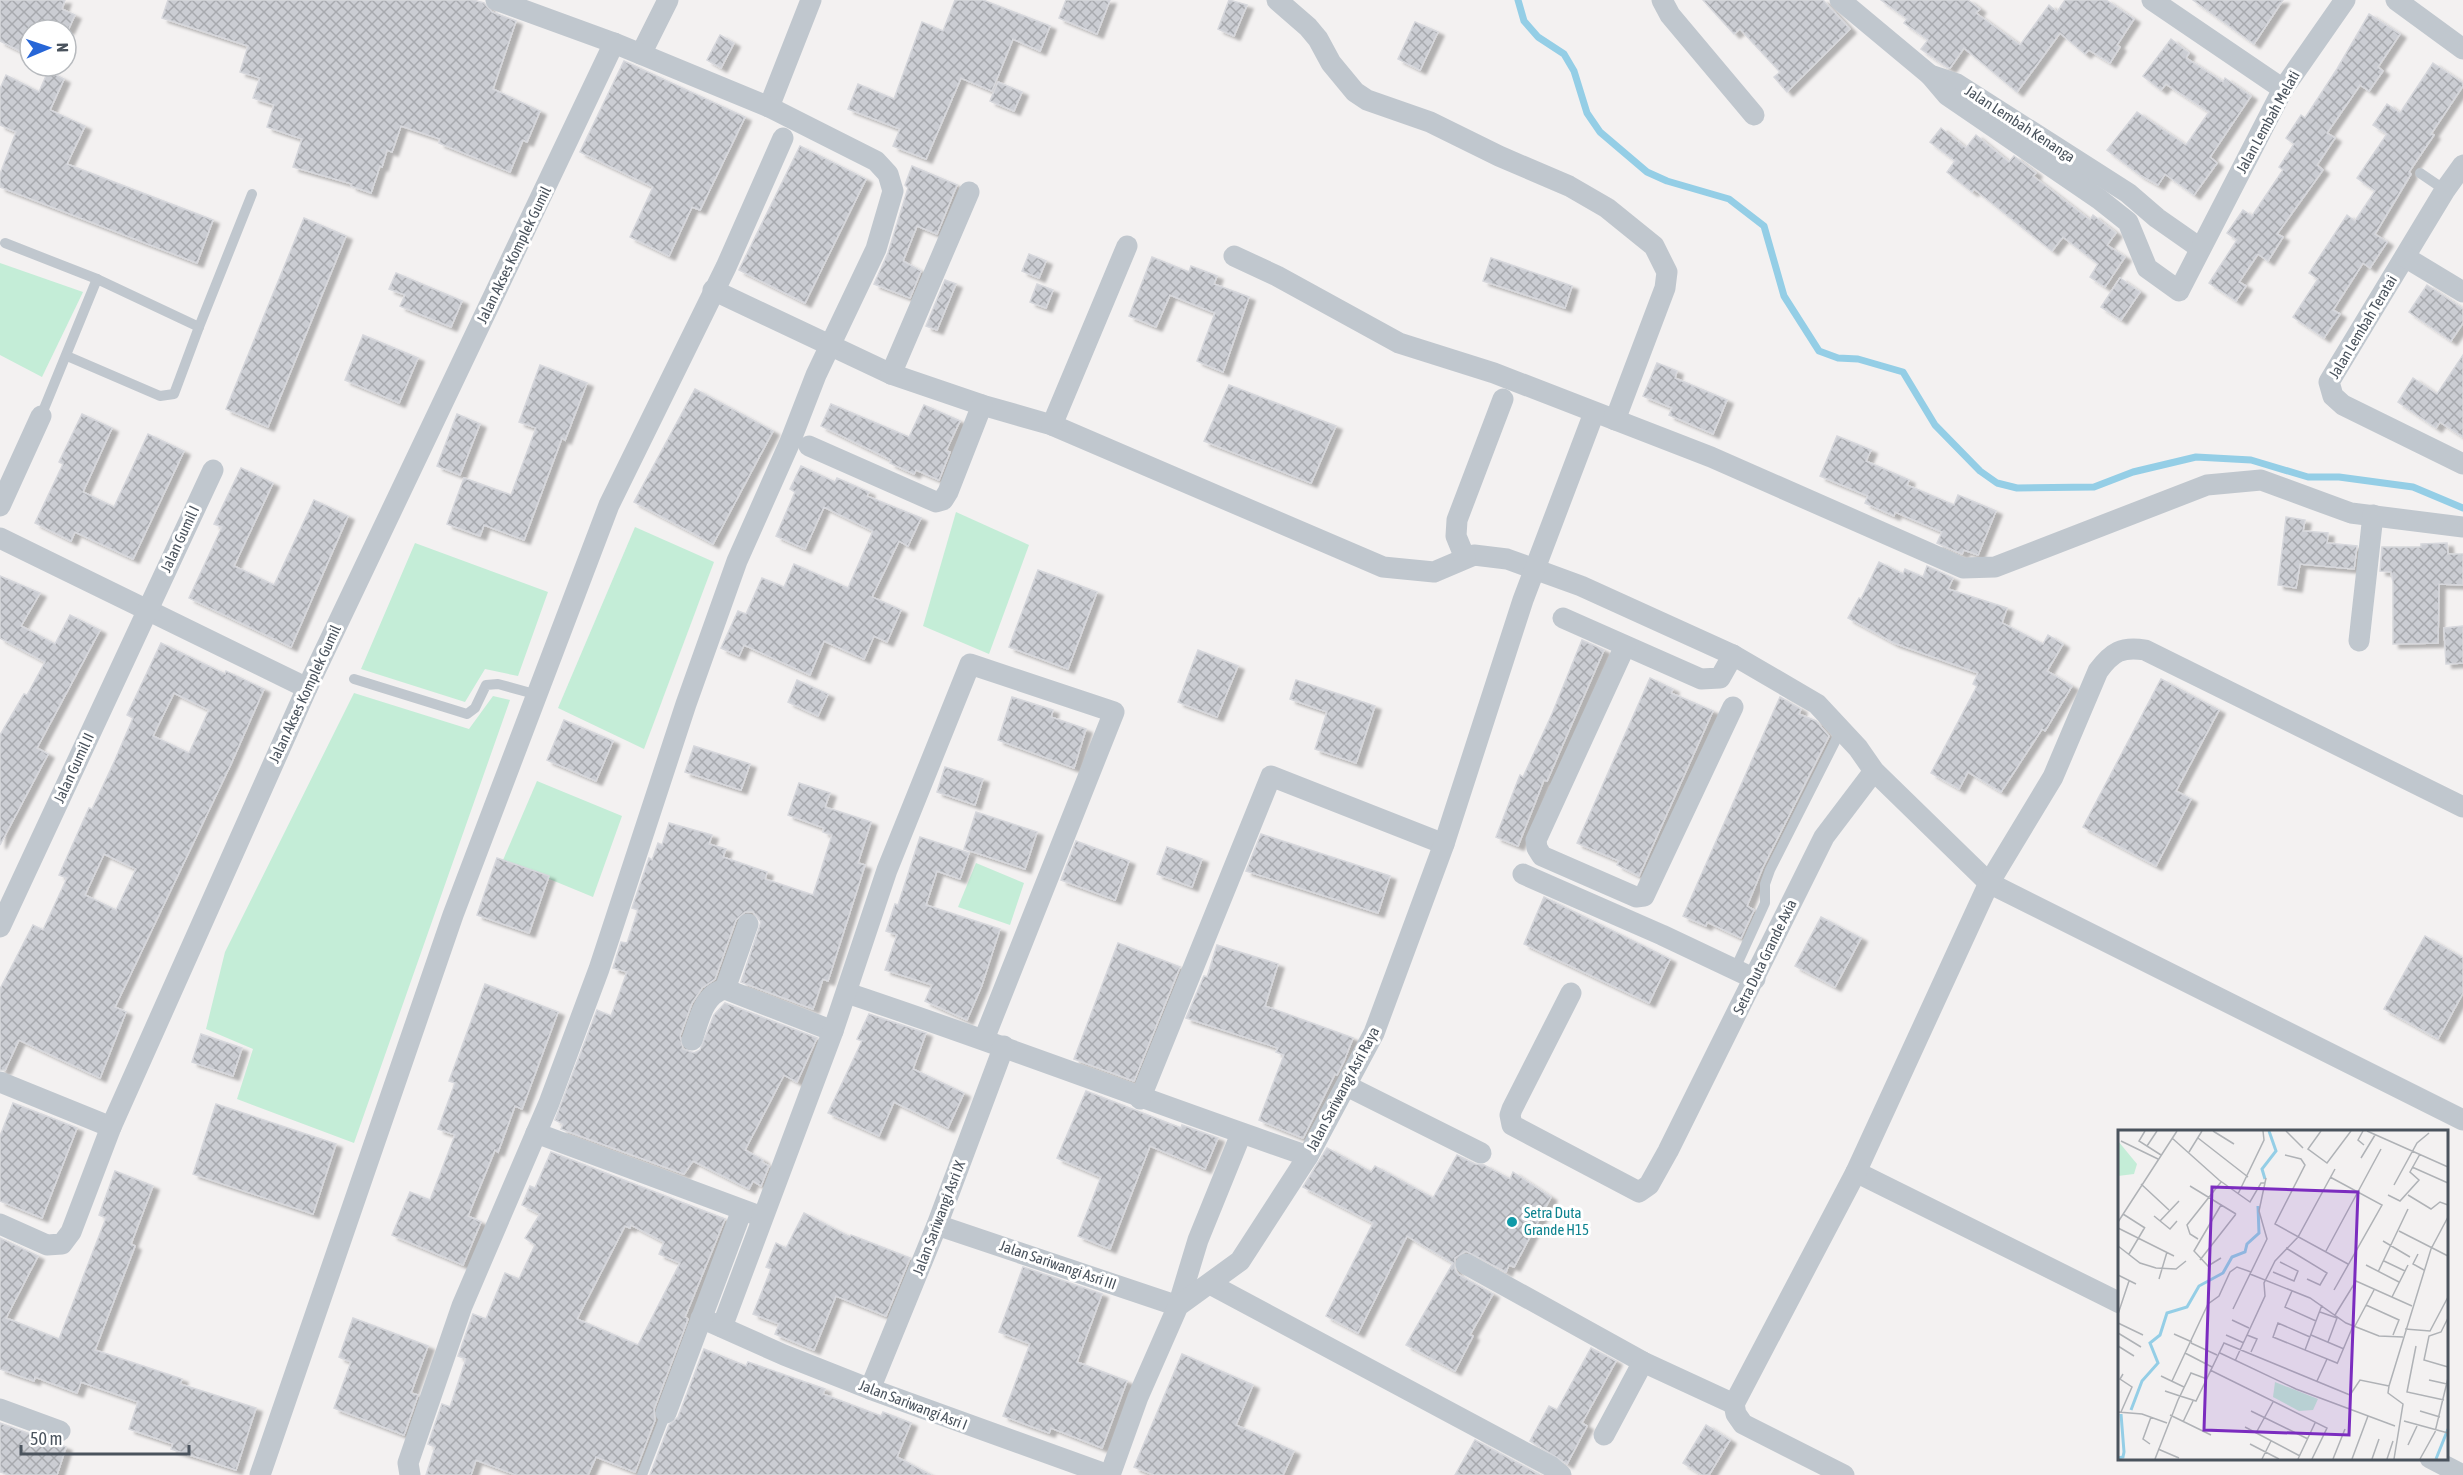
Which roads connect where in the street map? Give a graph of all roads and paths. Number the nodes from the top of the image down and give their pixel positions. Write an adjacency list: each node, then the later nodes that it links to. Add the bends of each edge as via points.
1 (668, 0): 12 (street)
2 (811, 0): 15 (street)
3 (1277, 0): 38 (street, via 1308,27 1331,63 1355,92 1367,100 1430,122 1569,186 1607,208 1654,246 1666,272 1665,288)
4 (1662, 0): 16 (street)
5 (1840, 0): 13 (street, Jalan Lembah Kenanga)
6 (2152, 0): 14 (street)
7 (2345, 0): 14 (street, Jalan Lembah Melati)
8 (2396, 0): 11 (street)
9 (509, 2): 10 (street)
10 (614, 43): 12 (street); 54 (street, Jalan Akses Komplek Gumil)
11 (2463, 49)
12 (641, 54): 15 (street)
13 (1930, 75): 25 (street, Jalan Lembah Kenanga, via 1957,84 2128,193); 25 (street, Jalan Lembah Melati, via 1947,96 2128,222 2146,268 2179,291)
14 (2283, 89): 25 (street, Jalan Lembah Melati)
15 (769, 107): 79 (street, via 876,161 888,174 893,191 890,208 876,249 816,375 737,561 599,969)
16 (1754, 115)
17 (783, 138): 29 (street)
18 (2463, 165): 20 (street, Jalan Lembah Teratai)
19 (2420, 173): 20 (lane)
20 (2445, 190): 27 (street, Jalan Lembah Teratai)
21 (969, 192): 33 (street)
22 (252, 194): 31 (lane)
23 (5, 243): 28 (lane)
24 (1127, 246): 39 (street)
25 (2200, 248)
26 (1234, 256): 36 (street, via 1399,344 1494,373)
27 (2405, 257): 30 (street); 41 (street, Jalan Lembah Teratai, via 2329,382 2333,396 2343,405)
28 (97, 279): 31 (lane); 32 (lane)
29 (713, 290): 33 (street); 55 (street, via 609,505)
30 (2463, 292)
31 (199, 327): 32 (lane, via 174,394 160,396)
32 (67, 356): 37 (lane)
33 (891, 374): 35 (street)
34 (1503, 399): 47 (street, via 1457,520 1456,536)
35 (982, 405): 39 (street); 40 (street, via 948,492 944,500 936,502)
36 (1594, 412): 38 (street); 60 (street, Jalan Sariwangi Asri Raya, via 1528,591)
37 (41, 416): 43 (street)
38 (1615, 420): 44 (street, via 1711,457 1963,568 1995,567 2207,485 2240,480 2261,480 2351,513)
39 (1052, 425): 47 (street, via 1383,567 1434,572)
40 (809, 446)
41 (2463, 464)
42 (213, 470): 48 (street, Jalan Gumil I)
43 (2, 492)
44 (2373, 515): 45 (street); 50 (street)
45 (2463, 527)
46 (0, 538): 48 (street)
47 (1465, 558): 52 (street, via 1490,555 1552,574)
48 (147, 609): 54 (street); 64 (street, Jalan Gumil II)
49 (1563, 618): 51 (street)
50 (2358, 641)
51 (1625, 646): 52 (street, via 1701,680 1720,678); 56 (street, via 1536,840 1542,856 1636,897 1644,896)
52 (1733, 655): 57 (street, via 1817,704)
53 (354, 679): 55 (lane, via 467,714 475,708 486,684)
54 (307, 688): 78 (street, Jalan Akses Komplek Gumil)
55 (538, 694): 102 (street, via 453,915)
56 (1733, 707)
57 (1841, 730): 58 (street); 65 (lane, via 1770,870 1765,903)
58 (1874, 771): 62 (street); 66 (street, Setra Duta Grande Axia, via 1824,837)
59 (2463, 807): 62 (street, via 2145,650 2130,647 2118,649 2098,671 2053,777)
60 (1444, 844): 75 (street, Jalan Sariwangi Asri Raya, via 1374,1033); 76 (street, via 1271,776)
61 (1523, 874): 65 (street)
62 (1989, 883): 77 (street); 83 (street)
63 (748, 924): 67 (street)
64 (0, 927)
65 (1735, 969): 66 (street)
66 (1755, 979): 69 (street, Setra Duta Grande Axia, via 1668,1151 1649,1185 1639,1192 1512,1125 1512,1109)
67 (725, 989): 70 (street); 72 (street, via 715,992 707,1001)
68 (847, 993): 70 (street); 71 (street); 71 (street, via 887,870 970,664 1114,712)
69 (1570, 993)
70 (833, 1031): 85 (street)
71 (984, 1039): 73 (street)
72 (692, 1040)
73 (1004, 1046): 76 (street); 87 (street, Jalan Sariwangi Asri IX)
74 (0, 1082): 78 (street)
75 (1347, 1086): 81 (street); 82 (street, Jalan Sariwangi Asri Raya)
76 (1140, 1099): 80 (street)
77 (2463, 1120)
78 (111, 1127): 86 (street, Jalan Akses Komplek Gumil, via 71,1232 62,1244 47,1245)
79 (536, 1133): 84 (street); 103 (street, via 462,1306 408,1463)
80 (1241, 1134): 82 (street); 91 (street, via 1198,1240)
81 (1481, 1153)
82 (1308, 1156): 89 (street, Jalan Sariwangi Asri Raya, via 1240,1261)
83 (1857, 1172): 90 (street); 96 (street)
84 (742, 1210): 85 (street); 92 (street)
85 (762, 1217): 93 (street)
86 (0, 1224)
87 (937, 1225): 91 (street, Jalan Sariwangi Asri III); 95 (street, Jalan Sariwangi Asri IX)
88 (1466, 1264): 94 (street)
89 (1210, 1284): 91 (street, Jalan Sariwangi Asri Raya); 106 (street)
90 (2118, 1302)
91 (1178, 1306): 105 (street)
92 (701, 1318): 93 (street, Jalan Sariwangi Asri I); 98 (street)
93 (722, 1327): 95 (street, Jalan Sariwangi Asri I)
94 (1643, 1362): 96 (street); 100 (street)
95 (870, 1389): 105 (street, Jalan Sariwangi Asri I)
96 (1734, 1404): 107 (street, via 1743,1424)
97 (0, 1408): 99 (street)
98 (666, 1413): 104 (lane)
99 (60, 1431)
100 (1604, 1435)
101 (2434, 1460): 108 (street)
102 (260, 1475)
103 (410, 1475)
104 (642, 1475)
105 (1109, 1475)
106 (1561, 1475)
107 (1844, 1475)
108 (2463, 1475)

